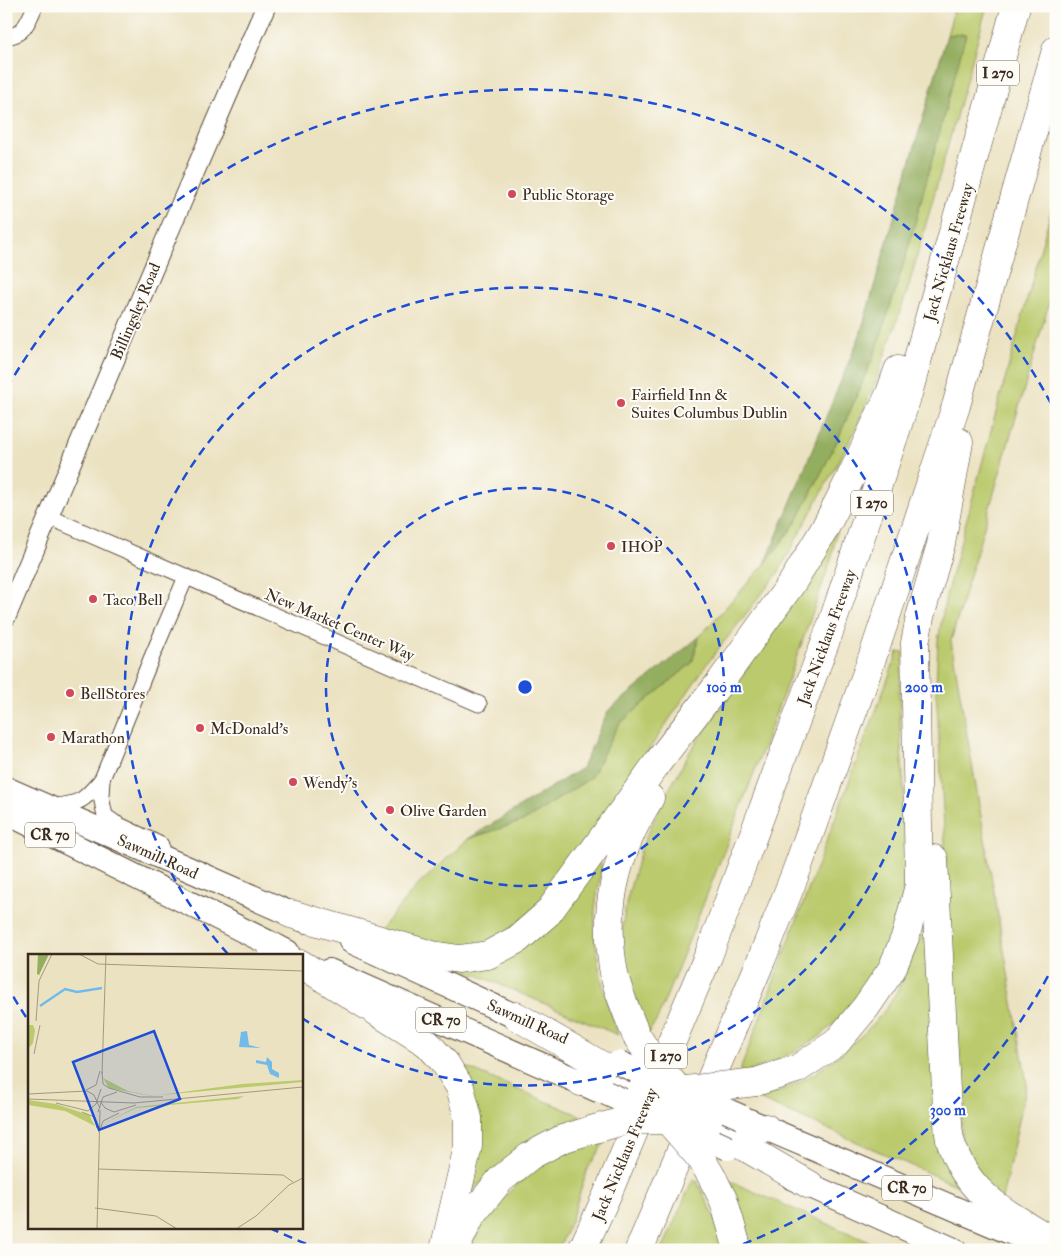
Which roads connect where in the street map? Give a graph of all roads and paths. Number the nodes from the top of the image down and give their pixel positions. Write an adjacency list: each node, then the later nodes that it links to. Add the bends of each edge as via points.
1 (35, 6): 4 (street, via 19,34)
2 (266, 6): 8 (street, Billingsley Road)
3 (1016, 6): 6 (highway, Jack Nicklaus Freeway / I 270)
4 (6, 36)
5 (1056, 50): 7 (highway)
6 (980, 140): 11 (highway, via 890,393 850,479 792,583); 36 (highway, Jack Nicklaus Freeway / I 270, via 908,394 832,624 709,954)
7 (980, 324): 13 (highway, via 941,544 915,644); 37 (highway, via 876,647 796,872)
8 (49, 517): 9 (street, New Market Center Way); 10 (street, Billingsley Road)
9 (186, 577): 12 (street, New Market Center Way); 14 (street)
10 (6, 617)
11 (721, 682): 19 (highway, via 548,913 518,939 488,955 459,959 432,956); 26 (highway, bridge, via 639,816 622,852 612,893 609,936 616,979 636,1035)
12 (479, 704)
13 (916, 713): 26 (highway, bridge, via 919,885 906,935 892,969 836,1043 797,1069 756,1082); 33 (highway, via 929,773 950,1138 968,1180 983,1196)
14 (102, 779): 16 (street, via 83,800); 18 (street, via 105,816 162,845)
15 (6, 789): 16 (main road, Sawmill Road / CR 70)
16 (48, 808): 18 (main road, Sawmill Road / CR 70)
17 (6, 812): 20 (main road, Sawmill Road / CR 70)
18 (180, 866): 19 (main road, Sawmill Road / CR 70)
19 (291, 914): 23 (main road, Sawmill Road / CR 70)
20 (283, 951)
21 (302, 958): 25 (main road, CR 70)
22 (302, 965): 34 (highway, via 428,1044 460,1087 468,1118 468,1146)
23 (516, 1016): 24 (highway)
24 (613, 1078): 25 (highway); 26 (main road, bridge); 27 (highway); 28 (main road, bridge)
25 (581, 1082)
26 (679, 1090): 27 (highway, bridge); 29 (highway, bridge); 31 (main road, bridge)
27 (641, 1091): 28 (highway, bridge)
28 (666, 1120): 29 (highway, bridge); 31 (main road, bridge); 35 (highway, bridge, via 627,1120 562,1139 530,1156 500,1180 471,1216); 38 (highway, bridge, via 702,1160 713,1179 724,1201)
29 (708, 1121): 31 (highway)
30 (766, 1128): 31 (highway); 40 (main road, CR 70)
31 (734, 1132): 32 (highway)
32 (810, 1185): 39 (main road, CR 70)
33 (1056, 1243)
34 (444, 1250)
35 (455, 1250)
36 (582, 1250)
37 (639, 1250)
38 (738, 1250)
39 (954, 1250)
40 (1051, 1250)

